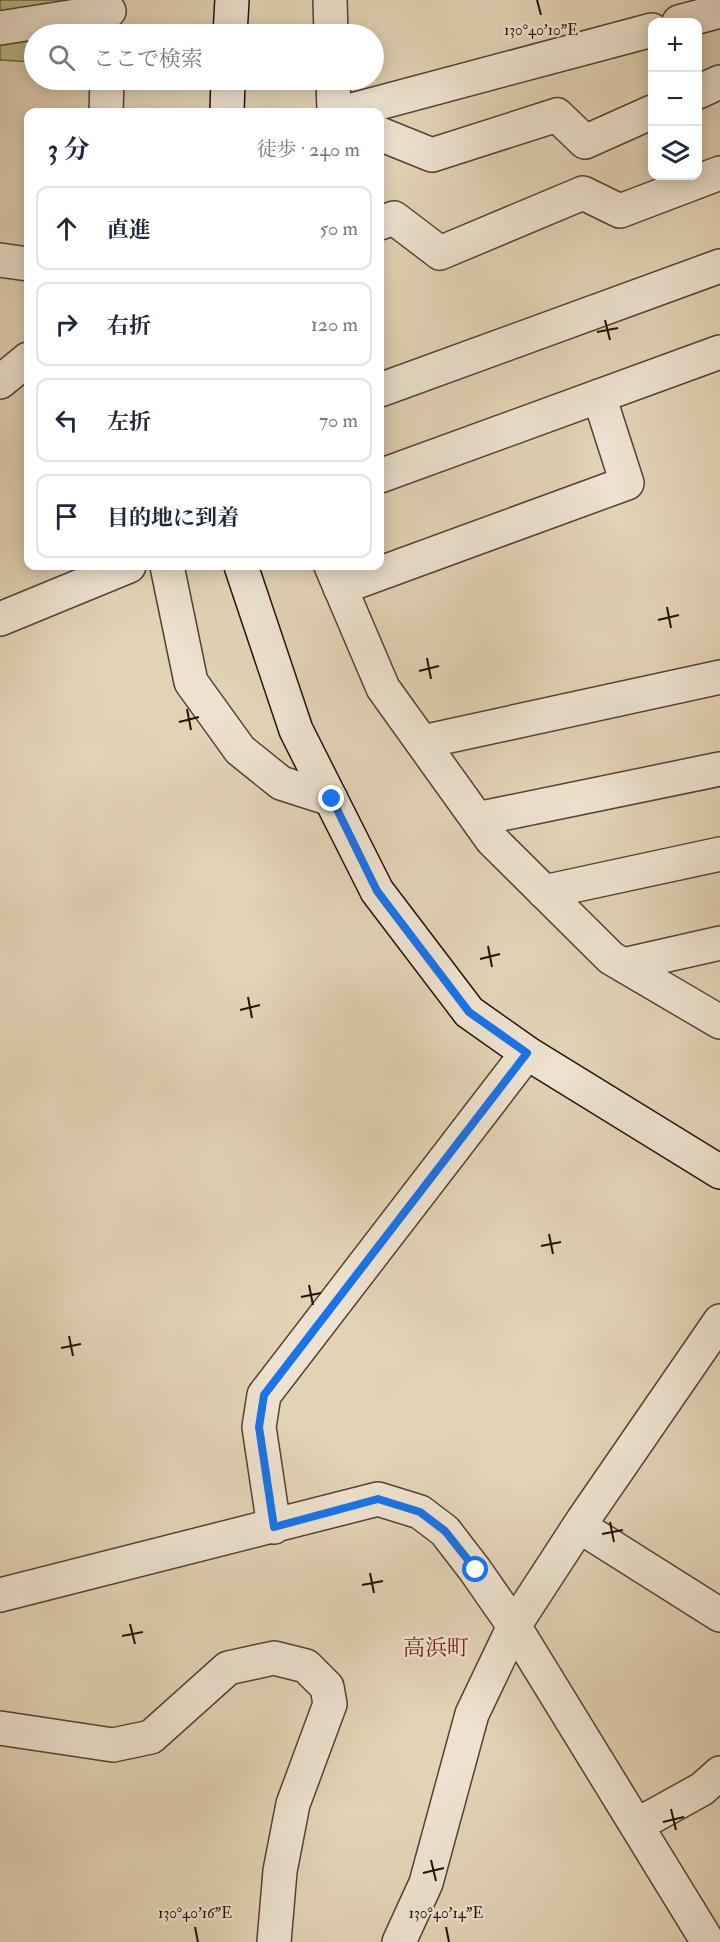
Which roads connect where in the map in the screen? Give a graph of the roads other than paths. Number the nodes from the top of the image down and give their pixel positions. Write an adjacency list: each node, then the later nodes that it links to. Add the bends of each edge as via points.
1 (232, 0): 7 (street)
2 (330, 0): 8 (street)
3 (720, 11): 5 (street)
4 (109, 15): 6 (street)
5 (694, 18)
6 (34, 24)
7 (231, 24)
8 (331, 24)
9 (24, 25): 10 (street)
10 (0, 28)
11 (648, 31): 20 (street)
12 (720, 82): 16 (street)
13 (107, 90): 17 (street)
14 (228, 90): 18 (street)
15 (333, 90): 19 (street)
16 (702, 90)
17 (106, 108)
18 (227, 108)
19 (334, 108)
20 (360, 108)
21 (648, 114): 22 (street, via 585,142 557,115 432,155)
22 (384, 136)
23 (720, 173): 24 (street, via 620,211 583,194 440,253 394,218)
24 (384, 222)
25 (0, 260): 26 (street)
26 (24, 263)
27 (720, 266): 31 (street)
28 (720, 352): 32 (street)
29 (24, 362): 30 (street)
30 (0, 382)
31 (384, 389)
32 (599, 396): 33 (street); 34 (street, via 627,483)
33 (384, 475)
34 (384, 561)
35 (119, 570): 40 (street)
36 (168, 570): 44 (street, via 190,682 240,750 282,783)
37 (243, 570): 44 (street, via 296,730)
38 (357, 570): 39 (street)
39 (335, 577): 42 (street, via 383,688)
40 (0, 619)
41 (720, 677): 42 (street)
42 (422, 742): 45 (street)
43 (720, 769): 45 (street)
44 (332, 799): 51 (street, via 377,891 469,1012)
45 (477, 819): 47 (street, via 492,840)
46 (720, 854): 47 (street)
47 (544, 892): 49 (street, via 611,958)
48 (720, 943): 49 (street)
49 (623, 965): 50 (street)
50 (720, 1022)
51 (527, 1053): 52 (street); 55 (street, via 264,1395 259,1427)
52 (720, 1172)
53 (720, 1321): 54 (street)
54 (579, 1526): 57 (street); 58 (street)
55 (274, 1527): 56 (street); 58 (street, via 378,1499 420,1512 445,1531)
56 (0, 1595)
57 (720, 1615)
58 (514, 1626): 61 (street); 63 (street, via 472,1714 426,1883)
59 (0, 1728): 62 (street, via 113,1745 151,1737 228,1668 274,1658 306,1666 327,1687 330,1704 293,1804 280,1871)
60 (720, 1773): 61 (street, via 702,1789)
61 (637, 1825): 64 (street)
62 (274, 1942)
63 (399, 1942)
64 (708, 1942)

